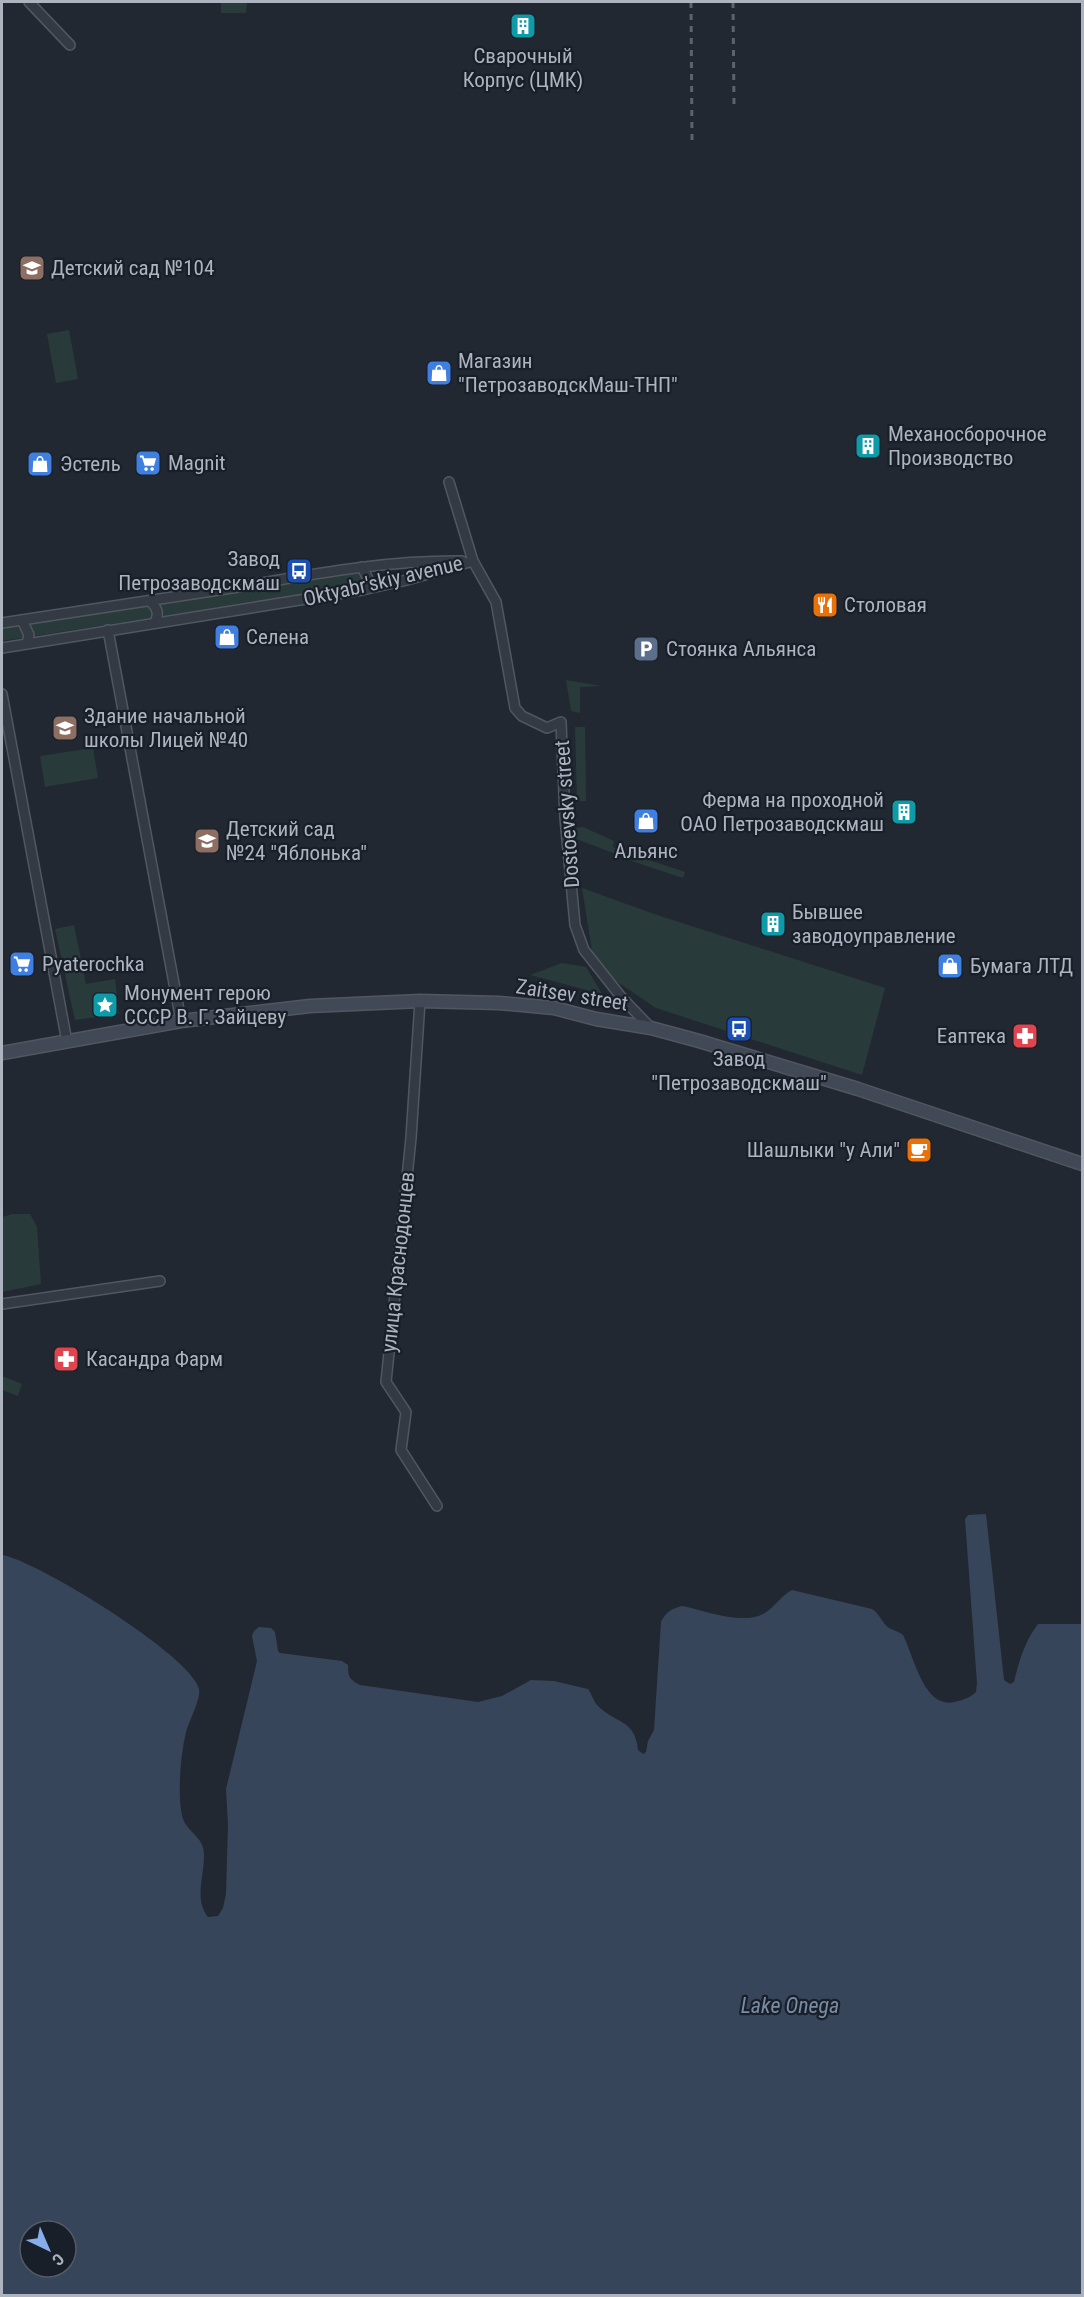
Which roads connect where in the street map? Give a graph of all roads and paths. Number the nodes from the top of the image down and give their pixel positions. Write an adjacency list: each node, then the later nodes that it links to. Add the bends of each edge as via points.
1 (28, 2): 2 (street)
2 (70, 45)
3 (449, 482): 4 (street, Dostoevsky street)
4 (473, 561): 5 (street, Oktyabr'skiy avenue, via 426,560); 6 (street, Oktyabr'skiy avenue); 17 (street, Dostoevsky street, via 496,602 515,708 522,716 547,728 561,722 575,925 584,950)
5 (362, 567): 6 (street, via 368,579); 7 (street, Oktyabr'skiy avenue)
6 (362, 590): 10 (street, Oktyabr'skiy avenue)
7 (150, 601): 8 (street, Oktyabr'skiy avenue); 10 (street, via 157,608)
8 (22, 620): 9 (street, Oktyabr'skiy avenue); 12 (street, via 29,635)
9 (2, 623)
10 (155, 623): 11 (street, Oktyabr'skiy avenue)
11 (108, 630): 12 (street, Oktyabr'skiy avenue); 16 (street)
12 (27, 643): 13 (street, Oktyabr'skiy avenue)
13 (2, 648)
14 (2, 694): 18 (street)
15 (420, 1001): 16 (main road, Zaitsev street, via 310,1006); 17 (main road, Zaitsev street, via 554,1008); 23 (street, улица Краснодонцев, via 387,1382 406,1412 401,1450)
16 (181, 1021): 18 (main road, Zaitsev street)
17 (651, 1028): 20 (main road, Zaitsev street, via 858,1089)
18 (67, 1042): 19 (main road, Zaitsev street)
19 (2, 1053)
20 (1083, 1164)
21 (160, 1281): 22 (street)
22 (2, 1304)
23 (436, 1506)

